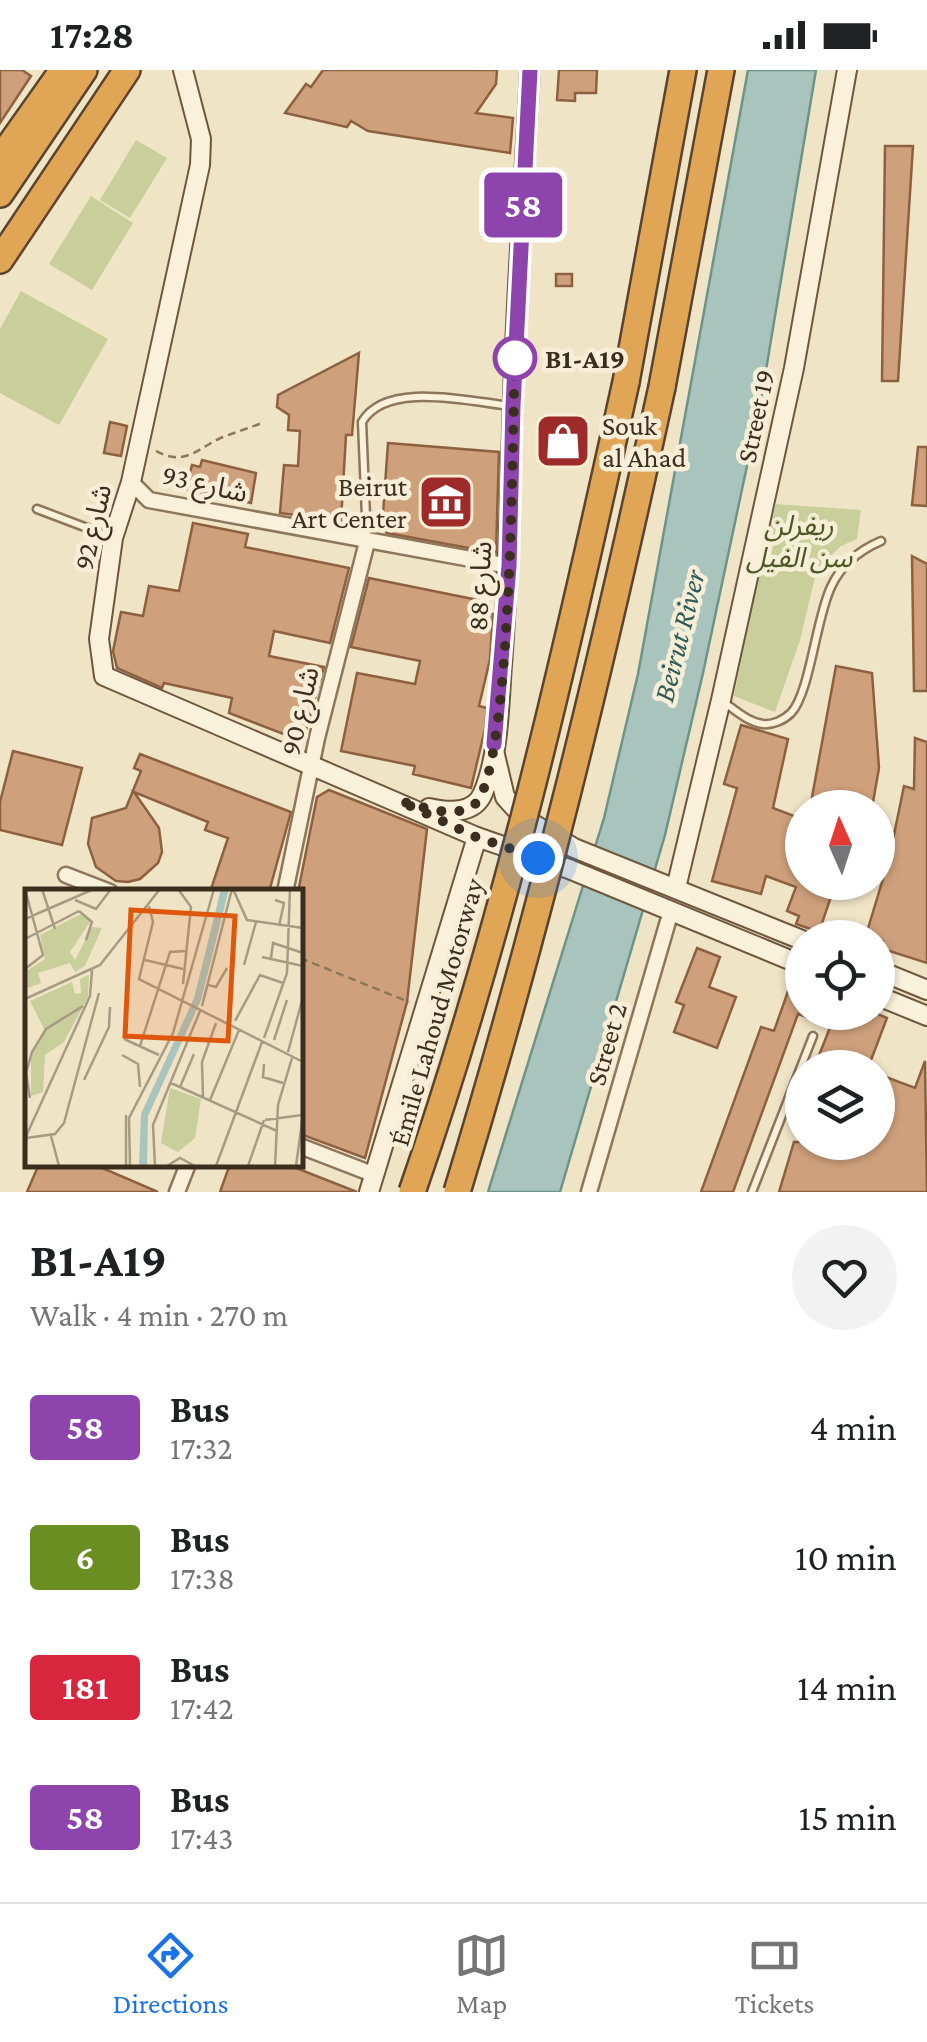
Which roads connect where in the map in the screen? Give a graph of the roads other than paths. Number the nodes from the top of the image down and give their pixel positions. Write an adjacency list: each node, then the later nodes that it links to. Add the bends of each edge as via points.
1 (63, 70): 10 (highway)
2 (84, 70): 11 (highway)
3 (107, 70): 12 (highway)
4 (127, 70): 13 (highway)
5 (530, 70): 14 (main road, شارع 88)
6 (684, 70): 42 (highway, Émile Lahoud Motorway, bridge, via 626,382 564,662 466,1023)
7 (721, 70): 43 (highway, bridge, via 601,666 533,934)
8 (847, 70): 21 (main road, Street 19, via 794,368)
9 (183, 73): 15 (main road, شارع 92, via 201,140 200,165)
10 (0, 159)
11 (0, 194)
12 (0, 229)
13 (0, 260)
14 (513, 406): 19 (lane, via 411,396 387,400 367,414); 20 (main road, شارع 88)
15 (131, 482): 17 (main road, شارع 92); 19 (street, شارع 93, via 149,500)
16 (37, 509): 17 (lane)
17 (112, 538): 23 (main road, شارع 92, via 99,639 104,676)
18 (881, 541): 21 (lane, via 844,565 832,585 793,712 762,724)
19 (367, 542): 20 (street, شارع 93); 23 (street, شارع 90)
20 (509, 566): 22 (main road, شارع 88)
21 (722, 700): 27 (main road, Street 19)
22 (494, 744): 24 (main road, via 482,796 466,810); 27 (main road, via 501,786 514,809 574,848)
23 (312, 764): 24 (main road, شارع 92); 29 (street, شارع 90)
24 (400, 801): 25 (main road)
25 (476, 837): 30 (main road); 40 (main road)
26 (66, 875): 28 (street)
27 (668, 885): 31 (main road)
28 (102, 889)
29 (286, 889)
30 (663, 908): 32 (main road); 44 (street, Street 2)
31 (785, 933)
32 (785, 958)
33 (895, 977): 34 (main road)
34 (927, 990)
35 (895, 1003): 36 (main road)
36 (927, 1016)
37 (812, 1036): 45 (lane)
38 (302, 1147): 40 (street)
39 (187, 1167): 41 (street)
40 (372, 1184)
41 (177, 1192)
42 (412, 1192)
43 (456, 1192)
44 (590, 1192)
45 (752, 1192)

